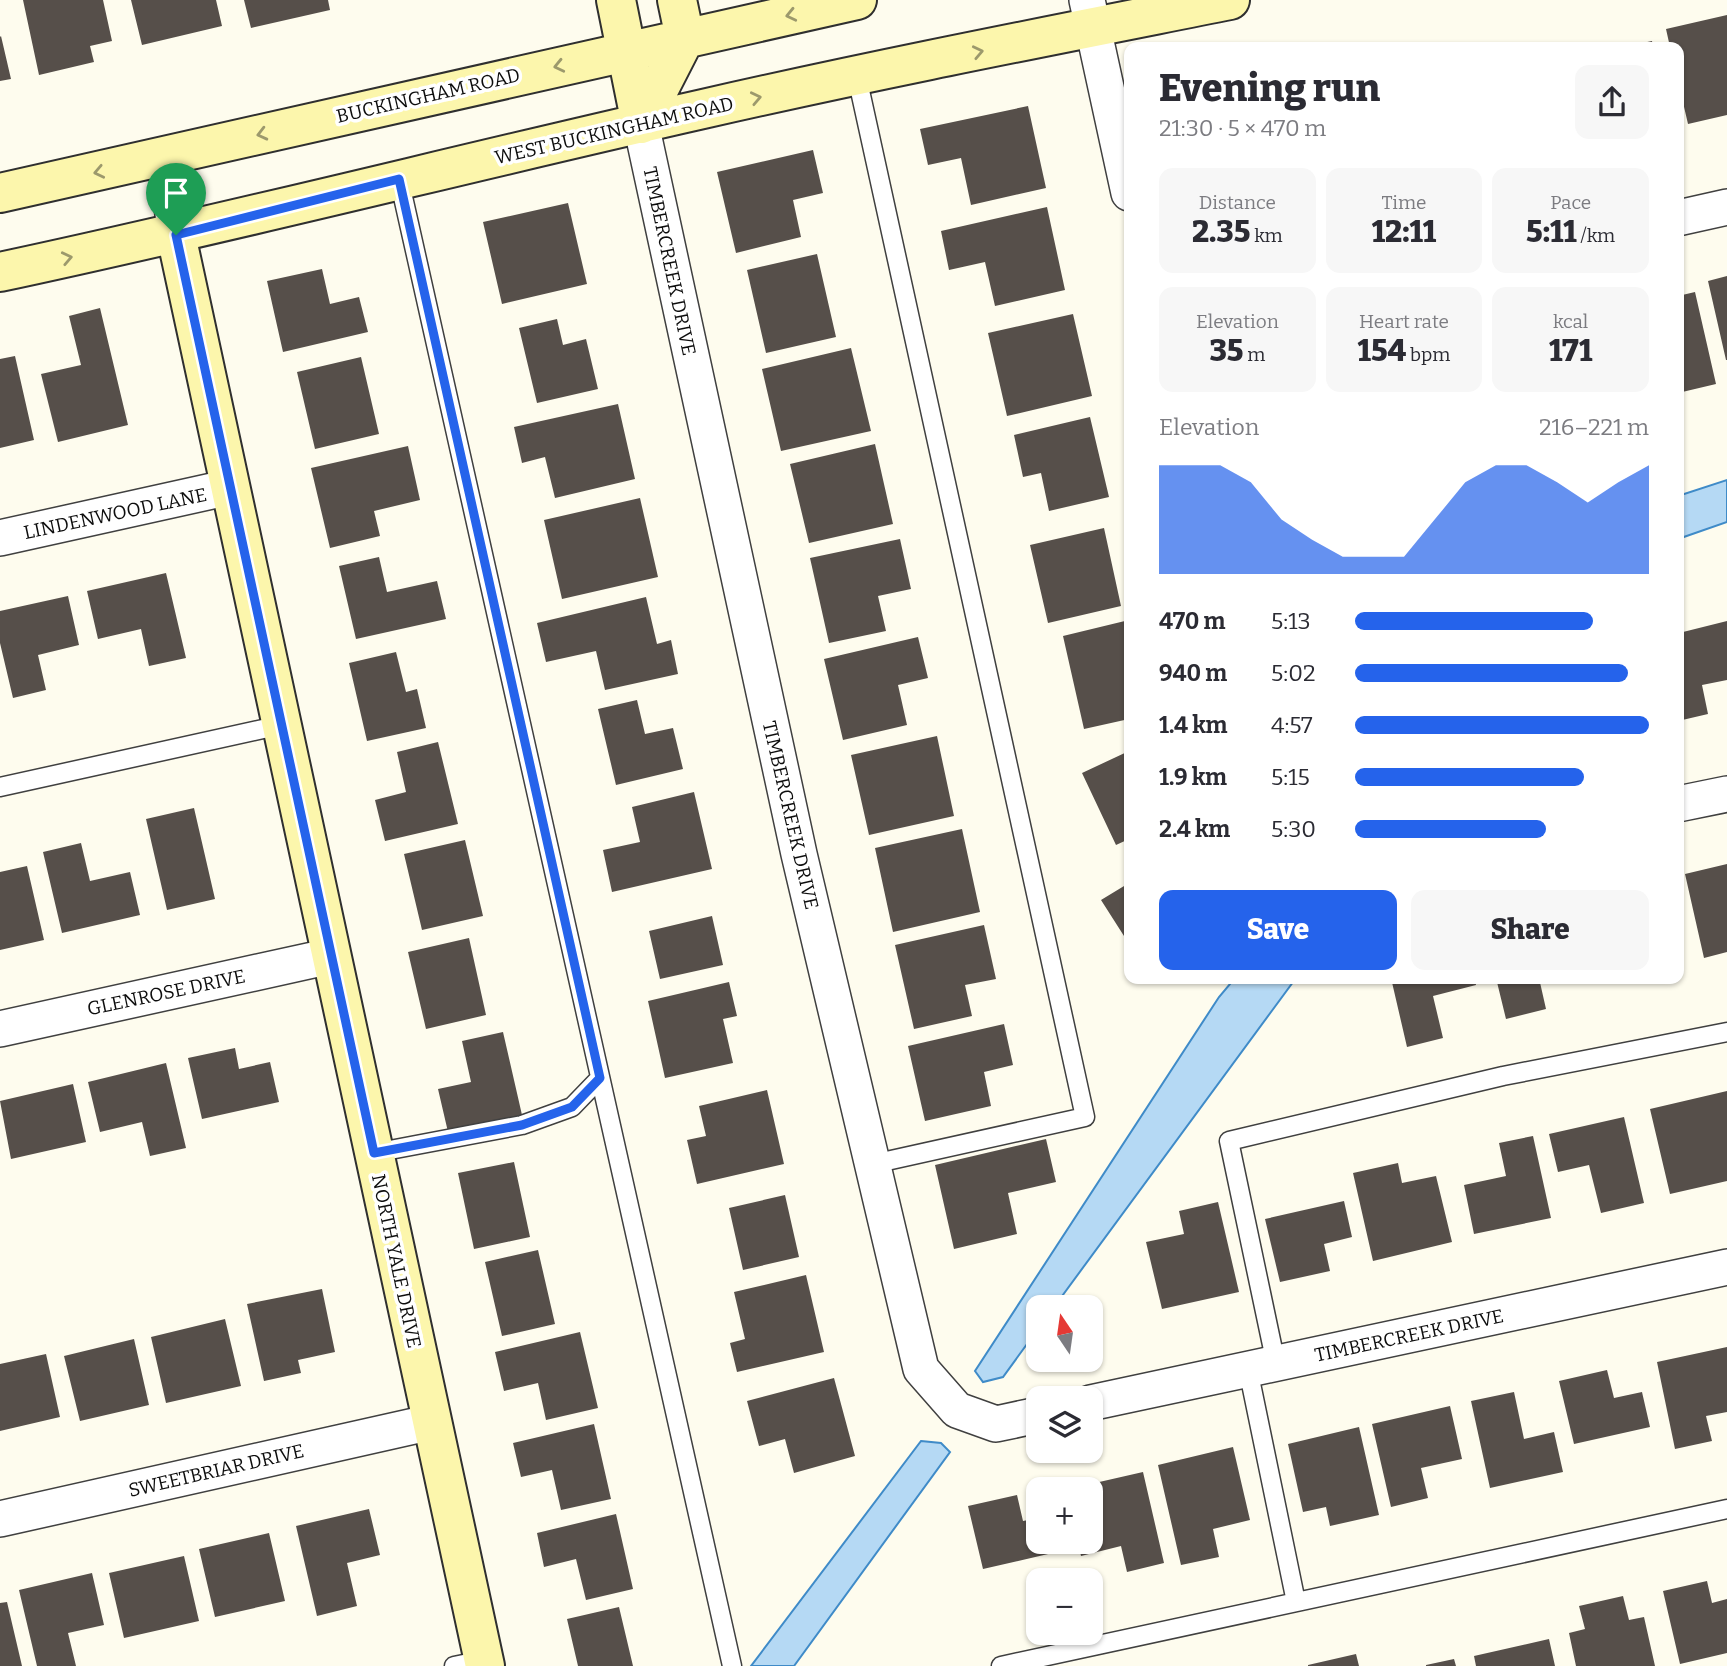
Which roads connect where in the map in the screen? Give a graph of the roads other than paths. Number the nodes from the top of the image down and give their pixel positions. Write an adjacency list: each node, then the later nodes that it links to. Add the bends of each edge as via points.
1 (616, 0): 7 (main road)
2 (677, 0): 6 (main road)
3 (857, 0): 6 (main road, BUCKINGHAM ROAD, one-way to 6)
4 (1230, 0): 5 (main road, WEST BUCKINGHAM ROAD)
5 (1090, 14): 8 (main road, WEST BUCKINGHAM ROAD, one-way to 5); 11 (street)
6 (685, 38): 7 (main road, BUCKINGHAM ROAD); 9 (main road)
7 (626, 51): 9 (main road); 10 (main road, BUCKINGHAM ROAD, one-way to 10)
8 (857, 77): 9 (main road, WEST BUCKINGHAM ROAD, one-way to 8); 29 (lane, via 1085,1116)
9 (641, 124): 12 (main road, WEST BUCKINGHAM ROAD); 29 (street, TIMBERCREEK DRIVE, via 799,855)
10 (165, 157): 13 (main road, BUCKINGHAM ROAD, one-way to 13); 16 (street, NORTH YALE DRIVE)
11 (1124, 170)
12 (399, 179): 16 (main road, WEST BUCKINGHAM ROAD); 27 (lane)
13 (0, 193)
14 (1727, 207): 15 (street)
15 (1684, 217)
16 (176, 235): 17 (main road, WEST BUCKINGHAM ROAD, one-way to 16); 18 (main road, NORTH YALE DRIVE)
17 (0, 272)
18 (230, 487): 19 (street, LINDENWOOD LANE); 20 (main road, NORTH YALE DRIVE)
19 (0, 538)
20 (281, 725): 21 (lane); 24 (main road, NORTH YALE DRIVE)
21 (0, 787)
22 (1727, 794): 23 (street)
23 (1684, 803)
24 (331, 956): 25 (street, GLENROSE DRIVE); 28 (main road, NORTH YALE DRIVE)
25 (0, 1029)
26 (1727, 1032): 31 (lane, via 1503,1076 1229,1141)
27 (600, 1078): 28 (lane, via 572,1107 522,1125); 39 (lane)
28 (374, 1153): 34 (main road, NORTH YALE DRIVE)
29 (873, 1164): 33 (street, TIMBERCREEK DRIVE, via 921,1369 957,1410 996,1424)
30 (1727, 1267): 31 (street, TIMBERCREEK DRIVE)
31 (1262, 1366): 32 (street, TIMBERCREEK DRIVE); 37 (lane)
32 (1103, 1400)
33 (1026, 1418)
34 (432, 1422): 36 (street, SWEETBRIAR DRIVE); 38 (main road, NORTH YALE DRIVE)
35 (1727, 1509): 37 (lane)
36 (0, 1519)
37 (1296, 1602): 40 (lane)
38 (474, 1664)
39 (732, 1666)
40 (1001, 1666)

